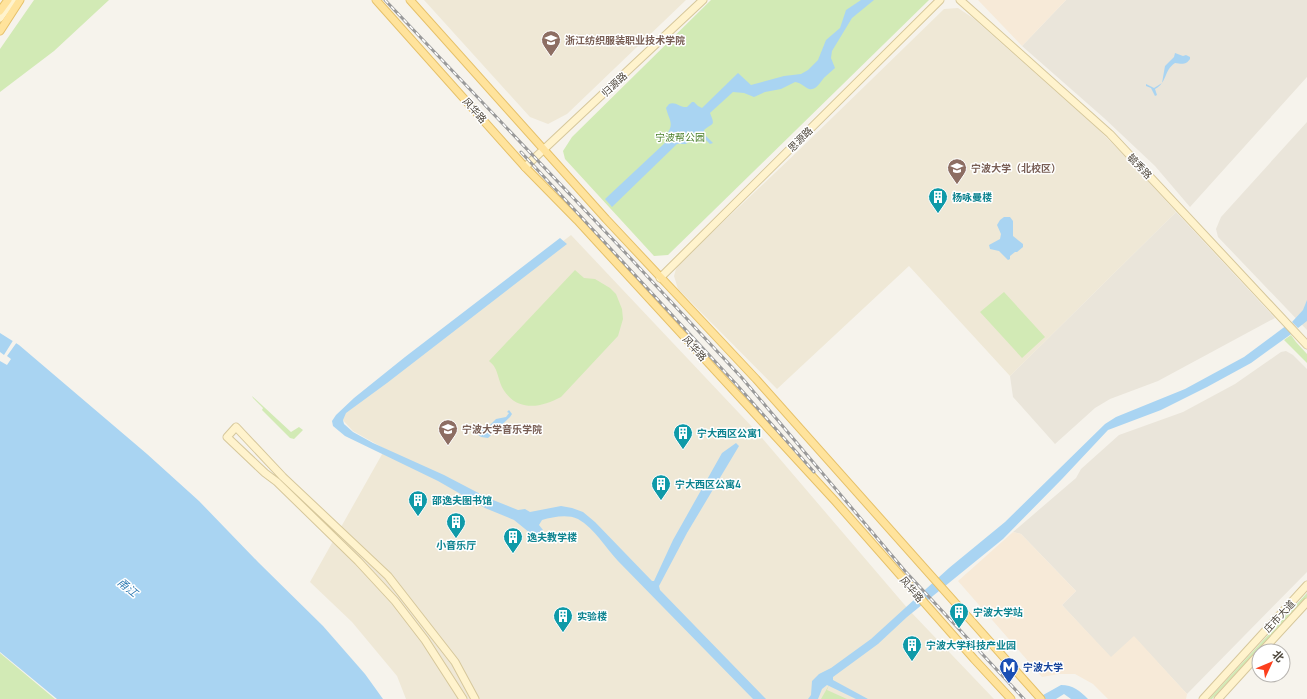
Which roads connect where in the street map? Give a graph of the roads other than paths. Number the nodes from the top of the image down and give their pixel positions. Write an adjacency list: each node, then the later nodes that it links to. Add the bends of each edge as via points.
1 (8, 0): 9 (main road)
2 (13, 0): 10 (street)
3 (20, 0): 11 (main road)
4 (376, 0): 13 (main road, 风华路)
5 (410, 0): 12 (main road)
6 (703, 0): 12 (street, 归源路)
7 (940, 0): 14 (street, 思源路)
8 (960, 0): 15 (street, 毓秀路, via 1110,134)
9 (0, 11)
10 (0, 18)
11 (0, 31)
12 (544, 150): 13 (street, 归源路); 14 (main road)
13 (525, 167): 22 (main road, 风华路, via 642,290)
14 (660, 278): 23 (main road, via 756,379)
15 (1307, 345)
16 (1307, 585): 24 (street, 庄市大道)
17 (1307, 602): 18 (street, 庄市大道)
18 (1269, 643)
19 (1251, 663): 25 (street)
20 (463, 699): 21 (street, via 425,640 395,601 358,561 227,437 236,427 283,478 388,576 455,662)
21 (475, 699)
22 (1011, 699)
23 (1041, 699)
24 (1203, 699)
25 (1218, 699)

